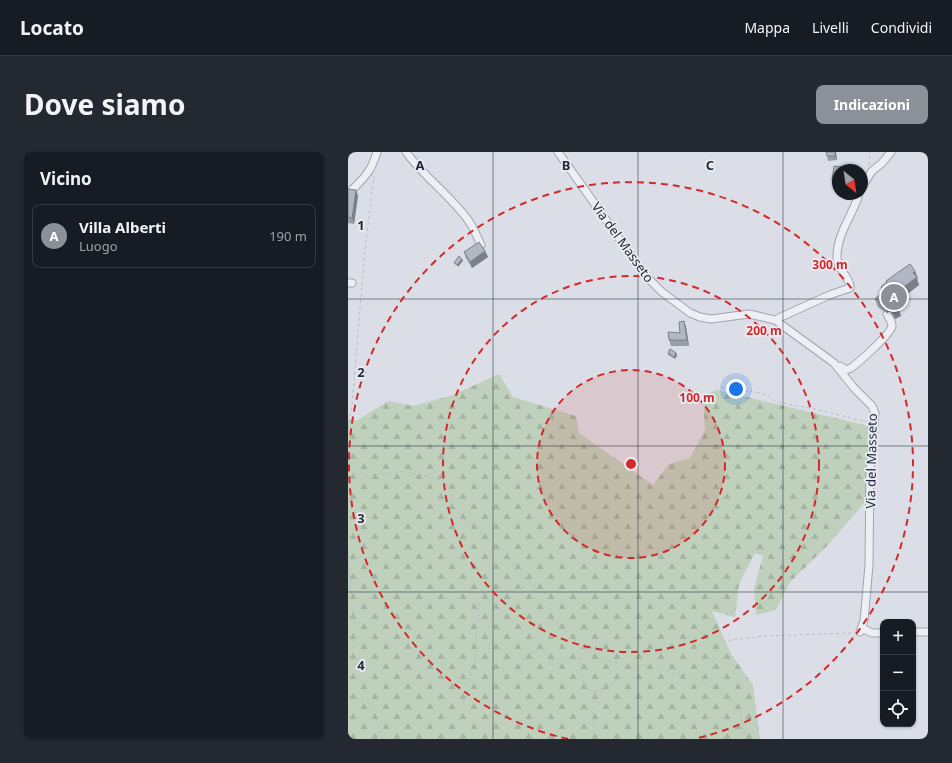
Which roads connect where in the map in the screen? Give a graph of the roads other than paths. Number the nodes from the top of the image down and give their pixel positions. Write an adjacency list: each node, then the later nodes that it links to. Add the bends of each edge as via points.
1 (377, 152): 6 (street, via 365,178)
2 (406, 152): 8 (street, via 469,221)
3 (558, 152): 10 (street, Via del Masseto, via 645,275 662,292 690,313 700,317 711,319 749,314)
4 (891, 152): 5 (street)
5 (868, 177)
6 (348, 194)
7 (856, 200): 10 (street, via 843,230 837,256 850,288 794,311)
8 (481, 245)
9 (887, 314): 11 (street, via 892,325 886,336 851,368)
10 (777, 321): 11 (street, Via del Masseto, via 828,358)
11 (837, 368): 14 (street, Via del Masseto, via 872,406 875,413 870,469 869,565 861,630)
12 (916, 632): 13 (street)
13 (928, 632)
14 (880, 633)

